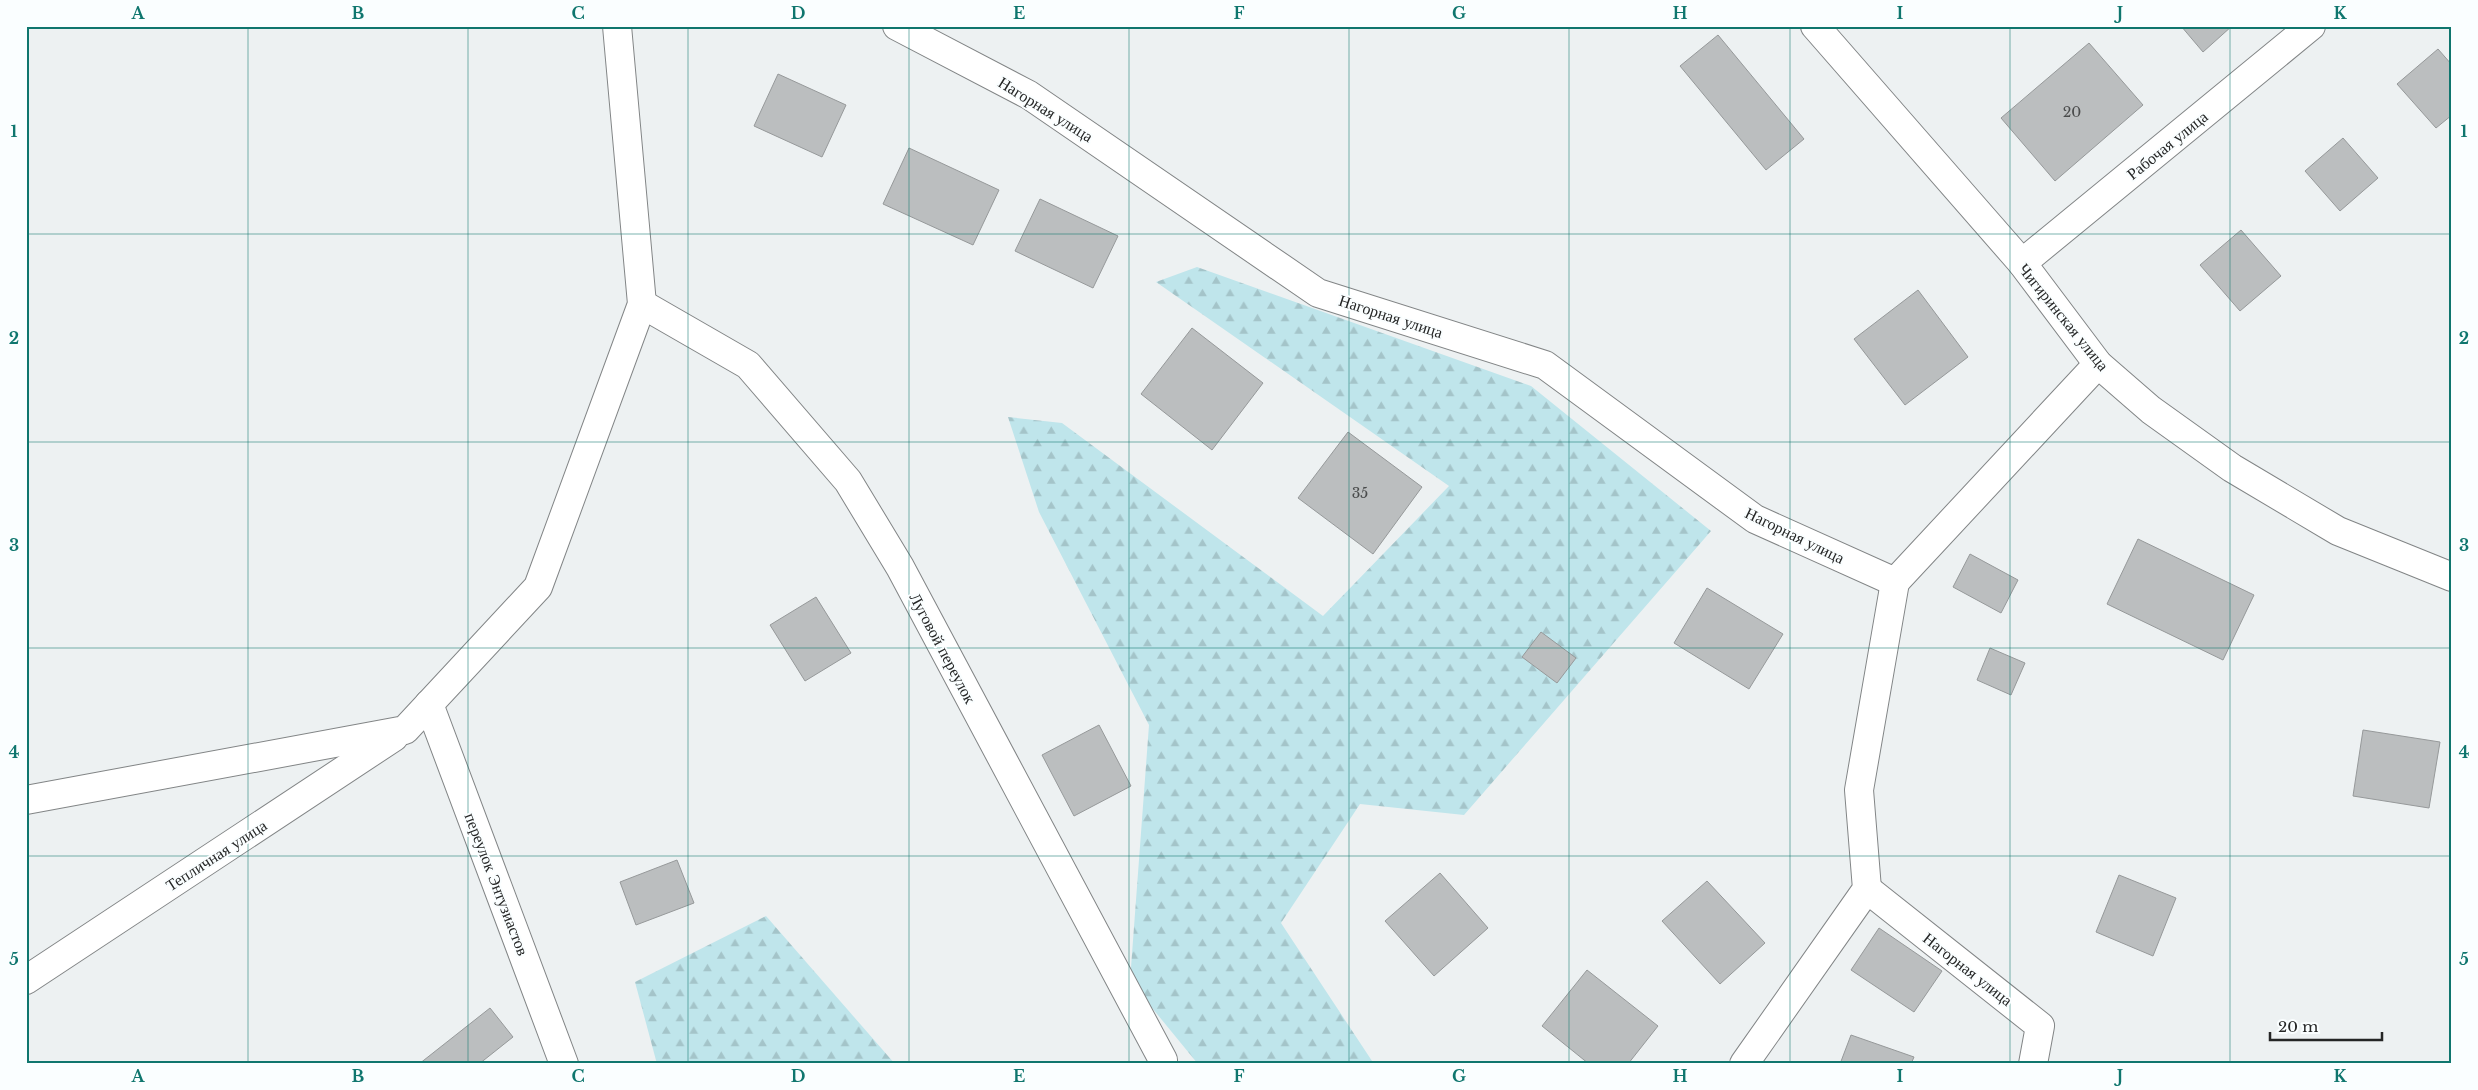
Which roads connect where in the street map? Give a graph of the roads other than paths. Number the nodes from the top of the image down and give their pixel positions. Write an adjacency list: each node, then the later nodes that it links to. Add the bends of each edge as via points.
1 (617, 26): 6 (street)
2 (896, 26): 9 (street, Нагорная улица, via 1029,95 1318,293 1545,365 1755,519)
3 (1815, 26): 5 (street, Чигиринская улица)
4 (2311, 26): 5 (street, Рабочая улица)
5 (2022, 263): 7 (street, Чигиринская улица)
6 (642, 304): 10 (street, Тепличная улица, via 538,587); 15 (street, Луговой переулок, via 748,365 848,481 900,567)
7 (2098, 364): 8 (street, Чигиринская улица, via 2151,410 2248,477 2338,531); 9 (street)
8 (2452, 577)
9 (1895, 582): 13 (street, via 1859,790)
10 (429, 704): 11 (street, Тепличная улица); 16 (street, переулок Энтузиастов)
11 (405, 730): 12 (street); 14 (street, Тепличная улица)
12 (26, 800)
13 (1867, 888): 17 (street); 18 (street, Нагорная улица, via 2040,1026)
14 (26, 980)
15 (1163, 1060)
16 (564, 1064)
17 (1744, 1064)
18 (2034, 1064)

